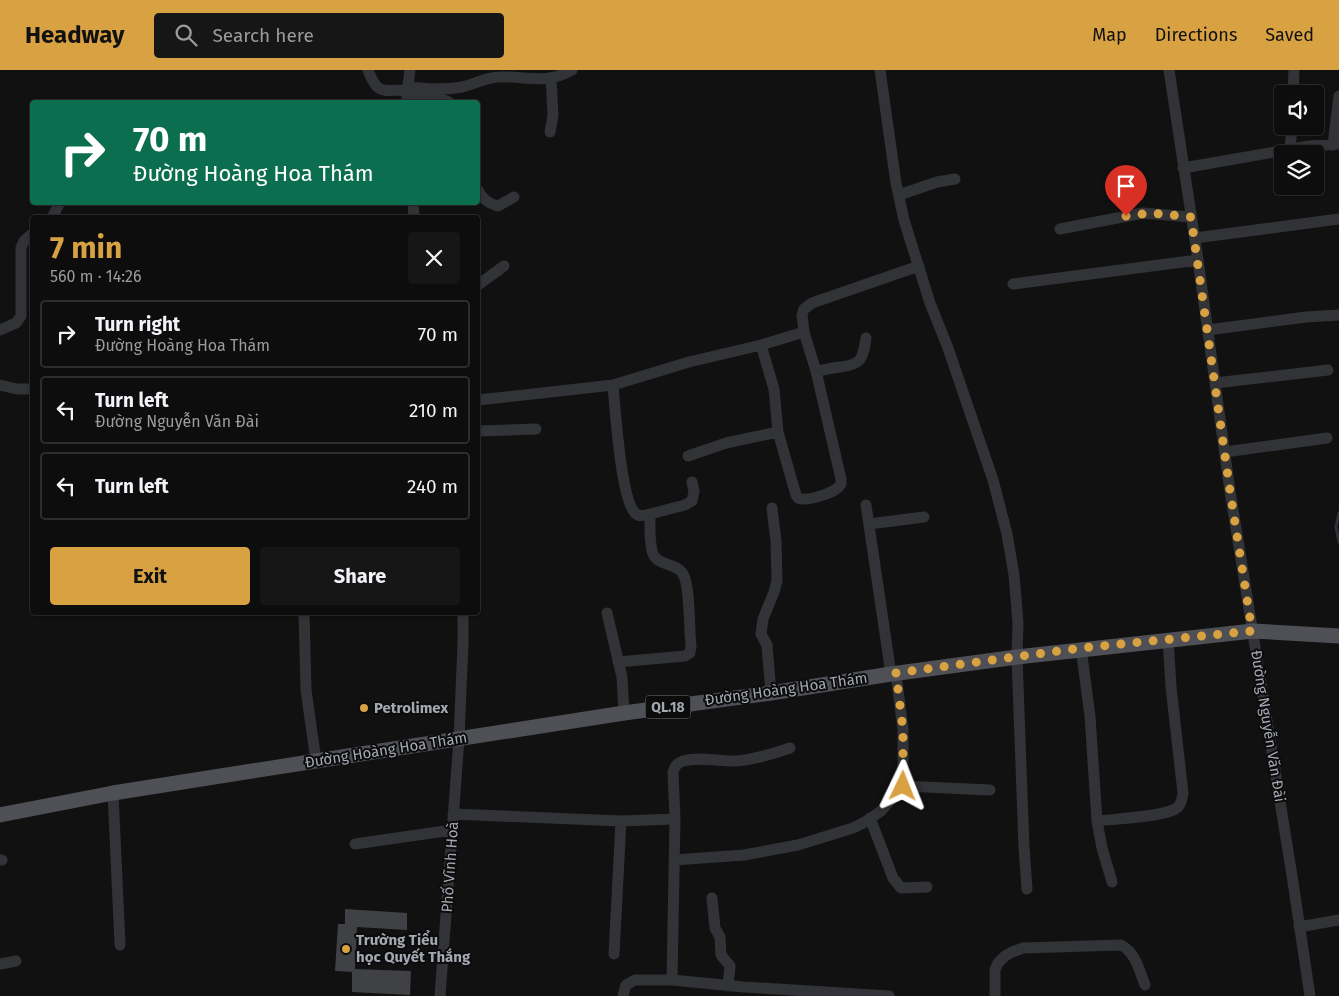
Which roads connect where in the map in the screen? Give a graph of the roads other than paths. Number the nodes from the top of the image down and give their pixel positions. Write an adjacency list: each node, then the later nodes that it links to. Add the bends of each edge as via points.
1 (368, 70): 9 (street, via 380,90)
2 (410, 70): 9 (street)
3 (572, 70): 7 (street)
4 (880, 70): 19 (street)
5 (1169, 70): 16 (street, Đường Nguyễn Văn Đài)
6 (1294, 70): 8 (street)
7 (551, 78): 9 (street, via 488,78 464,87); 12 (street, via 553,115)
8 (1293, 85)
9 (407, 94): 11 (street)
10 (1339, 96): 13 (street)
11 (444, 100)
12 (550, 132)
13 (1336, 144): 14 (street)
14 (1322, 145)
15 (1274, 152): 16 (street)
16 (1183, 168): 21 (street, Đường Nguyễn Văn Đài)
17 (954, 178): 19 (street)
18 (480, 194): 20 (street, via 490,204 498,206)
19 (899, 195): 28 (street)
20 (514, 197)
21 (1191, 217): 23 (street, via 1143,213); 25 (street, Đường Nguyễn Văn Đài)
22 (1339, 219): 25 (street)
23 (1060, 228)
24 (30, 236): 32 (street, via 21,248 21,316 16,323)
25 (1195, 238): 26 (street, Đường Nguyễn Văn Đài)
26 (1198, 260): 30 (street); 33 (street, Đường Nguyễn Văn Đài)
27 (504, 266): 29 (street)
28 (919, 266): 34 (street, via 812,303 802,315); 63 (street, via 993,480 1007,534 1018,623)
29 (480, 284)
30 (1013, 284)
31 (1339, 315): 33 (street)
32 (0, 330)
33 (1208, 330): 39 (street, Đường Nguyễn Văn Đài)
34 (804, 332): 36 (street); 38 (street)
35 (866, 338): 38 (street, via 860,360 854,365)
36 (761, 345): 41 (street); 46 (street, via 774,389)
37 (1328, 370): 39 (street)
38 (816, 371): 46 (street, via 841,479 839,488 804,500 798,498)
39 (1215, 383): 48 (street, Đường Nguyễn Văn Đài)
40 (0, 385): 42 (street, via 17,390)
41 (613, 385): 43 (street); 53 (street, via 625,482 634,512 640,516)
42 (30, 389)
43 (480, 400)
44 (536, 429): 45 (street)
45 (480, 431)
46 (778, 432): 49 (street, via 726,443)
47 (1327, 438): 48 (street)
48 (1224, 452): 59 (street, Đường Nguyễn Văn Đài)
49 (688, 456)
50 (692, 482): 53 (street, via 692,501)
51 (866, 505): 55 (street)
52 (772, 508): 66 (street, via 776,580 761,634 768,645)
53 (650, 514): 64 (street, via 654,555 661,562 676,567 684,577 690,653)
54 (924, 517): 55 (street)
55 (869, 524): 65 (street)
56 (607, 613): 64 (street)
57 (304, 615): 70 (street, via 306,690)
58 (463, 615): 68 (street, Phố Vĩnh Hoà)
59 (1252, 631): 60 (main road, Đường Hoàng Hoa Thám / QL.18); 61 (main road, Đường Hoàng Hoa Thám / QL.18); 88 (street, Đường Nguyễn Văn Đài)
60 (1339, 636)
61 (1168, 639): 62 (main road, Đường Hoàng Hoa Thám / QL.18); 79 (street, via 1182,802 1169,812)
62 (1081, 648): 63 (main road, Đường Hoàng Hoa Thám / QL.18); 79 (street, via 1090,716)
63 (1017, 657): 65 (main road, Đường Hoàng Hoa Thám / QL.18); 85 (street)
64 (618, 662): 67 (street)
65 (893, 673): 66 (main road, Đường Hoàng Hoa Thám / QL.18); 71 (street, via 903,730)
66 (771, 693): 67 (main road, Đường Hoàng Hoa Thám / QL.18)
67 (624, 713): 68 (main road, Đường Hoàng Hoa Thám / QL.18)
68 (459, 739): 70 (main road, Đường Hoàng Hoa Thám / QL.18); 74 (street, Phố Vĩnh Hoà)
69 (790, 748): 77 (street, via 763,757 736,761 690,760 675,766)
70 (316, 761): 73 (main road, Đường Hoàng Hoa Thám / QL.18)
71 (903, 786): 72 (street); 76 (street, via 881,811)
72 (990, 790)
73 (113, 794): 75 (main road, Đường Hoàng Hoa Thám / QL.18); 89 (street)
74 (453, 814): 78 (street); 80 (street, Phố Vĩnh Hoà)
75 (0, 815)
76 (870, 818): 82 (street, via 853,828 798,844 744,855); 84 (street, via 898,886)
77 (675, 819): 78 (street); 82 (street)
78 (621, 821): 90 (street)
79 (1097, 821): 83 (street)
80 (452, 830): 81 (street); 97 (street, Phố Vĩnh Hoà)
81 (355, 844)
82 (674, 860): 93 (street)
83 (1112, 882)
84 (927, 886)
85 (1027, 890)
86 (712, 898): 95 (street, via 721,955 730,966)
87 (1339, 920): 88 (street)
88 (1299, 927): 101 (street, Đường Nguyễn Văn Đài)
89 (120, 945)
90 (614, 954)
91 (16, 961): 92 (street)
92 (0, 964)
93 (672, 980): 95 (street); 98 (street, via 630,981)
94 (1145, 985): 100 (street, via 1133,956 1122,945 1023,948 998,962 994,975)
95 (728, 986): 96 (street)
96 (744, 992): 99 (street)
97 (440, 996)
98 (623, 996)
99 (889, 996)
100 (995, 996)
101 (1310, 996)

